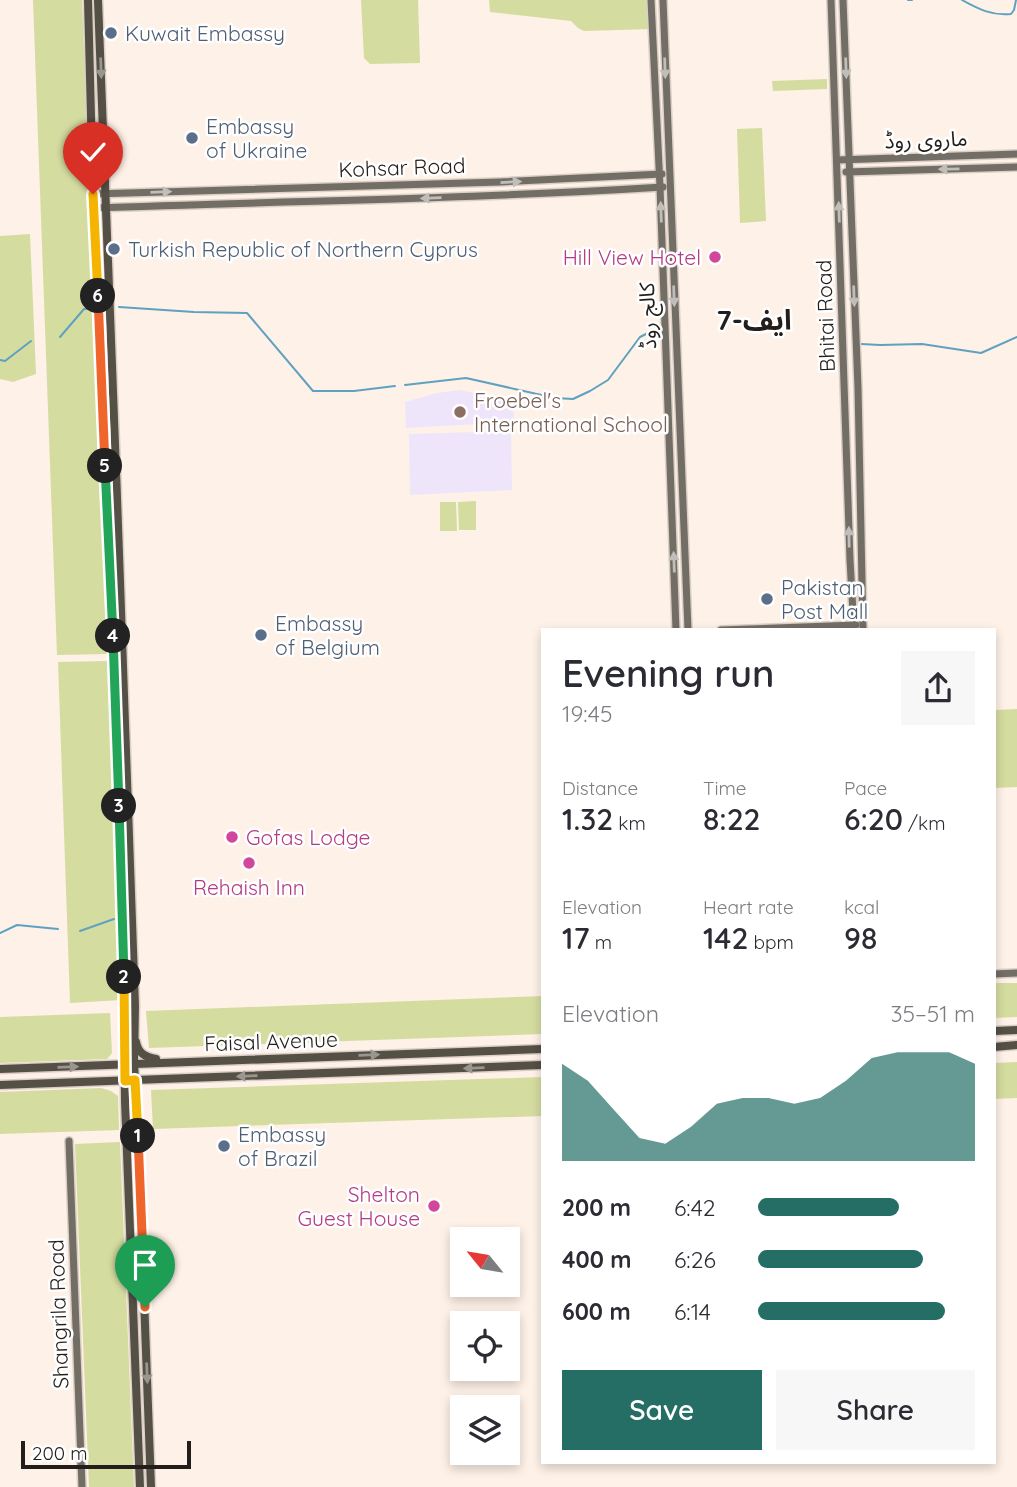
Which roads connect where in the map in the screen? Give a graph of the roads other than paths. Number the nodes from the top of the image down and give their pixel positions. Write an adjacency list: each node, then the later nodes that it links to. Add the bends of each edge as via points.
1 (88, 0): 21 (main road)
2 (98, 0): 22 (main road, one-way to 22)
3 (651, 0): 17 (street, کالج روڈ)
4 (663, 0): 18 (street, کالج روڈ, one-way to 18)
5 (831, 0): 10 (street, Bhitai Road)
6 (843, 0): 11 (street, Bhitai Road, one-way to 11)
7 (992, 154): 8 (street, ماروی روڈ); 9 (street, ماروی روڈ); 13 (street)
8 (1017, 154)
9 (926, 157): 11 (street, ماروی روڈ); 14 (street)
10 (837, 160): 11 (street, ماروی روڈ); 15 (street, Bhitai Road)
11 (849, 160): 16 (street, Bhitai Road)
12 (1017, 167): 13 (street, ماروی روڈ)
13 (992, 168): 14 (street, ماروی روڈ, one-way to 14)
14 (926, 169): 16 (street, ماروی روڈ)
15 (837, 172): 16 (street, ماروی روڈ); 26 (street, Bhitai Road, one-way to 15)
16 (849, 172): 25 (street, Bhitai Road, one-way to 25)
17 (659, 174): 18 (street, Kohsar Road); 20 (street, کالج روڈ); 22 (street, Kohsar Road, one-way to 17)
18 (670, 174): 19 (street, کالج روڈ)
19 (671, 186): 20 (street, Kohsar Road); 30 (street, کالج روڈ, one-way to 30)
20 (660, 187): 23 (street, Kohsar Road, one-way to 23); 29 (street, کالج روڈ, one-way to 20)
21 (93, 194): 22 (street, Kohsar Road); 24 (main road)
22 (105, 194): 23 (main road)
23 (107, 207): 24 (street, Kohsar Road); 38 (main road)
24 (94, 208): 37 (main road)
25 (858, 388): 26 (street); 28 (street, Bhitai Road)
26 (845, 389): 27 (street, Bhitai Road, one-way to 26)
27 (850, 560): 28 (street); 31 (street, Bhitai Road)
28 (862, 560): 32 (street, Bhitai Road)
29 (676, 628)
30 (688, 628)
31 (854, 628): 32 (street)
32 (863, 628)
33 (1017, 973): 34 (street)
34 (996, 974)
35 (1017, 1027): 36 (main road)
36 (996, 1031)
37 (125, 1035): 44 (main road); 46 (main road, via 116,1058)
38 (135, 1035): 42 (main road, via 136,1046 145,1056); 43 (main road)
39 (996, 1047): 40 (main road)
40 (1016, 1047)
41 (541, 1049): 42 (main road, Faisal Avenue, one-way to 41)
42 (170, 1062): 43 (main road, Faisal Avenue)
43 (134, 1063): 44 (main road, Faisal Avenue); 49 (main road)
44 (124, 1065): 46 (main road, Faisal Avenue); 50 (main road)
45 (541, 1065): 48 (main road, Faisal Avenue, one-way to 48)
46 (99, 1066): 47 (main road, Faisal Avenue, one-way to 46)
47 (0, 1069)
48 (169, 1079): 49 (main road, Faisal Avenue); 54 (main road, via 146,1085)
49 (135, 1080): 50 (main road, Faisal Avenue); 54 (main road)
50 (125, 1081): 51 (main road, Faisal Avenue); 53 (main road)
51 (102, 1082): 52 (main road, Faisal Avenue); 53 (main road, via 116,1088)
52 (0, 1085)
53 (125, 1101): 57 (main road)
54 (136, 1102): 58 (main road, one-way to 58)
55 (69, 1141): 56 (street, Shangrila Road)
56 (82, 1487)
57 (140, 1487)
58 (151, 1487)

